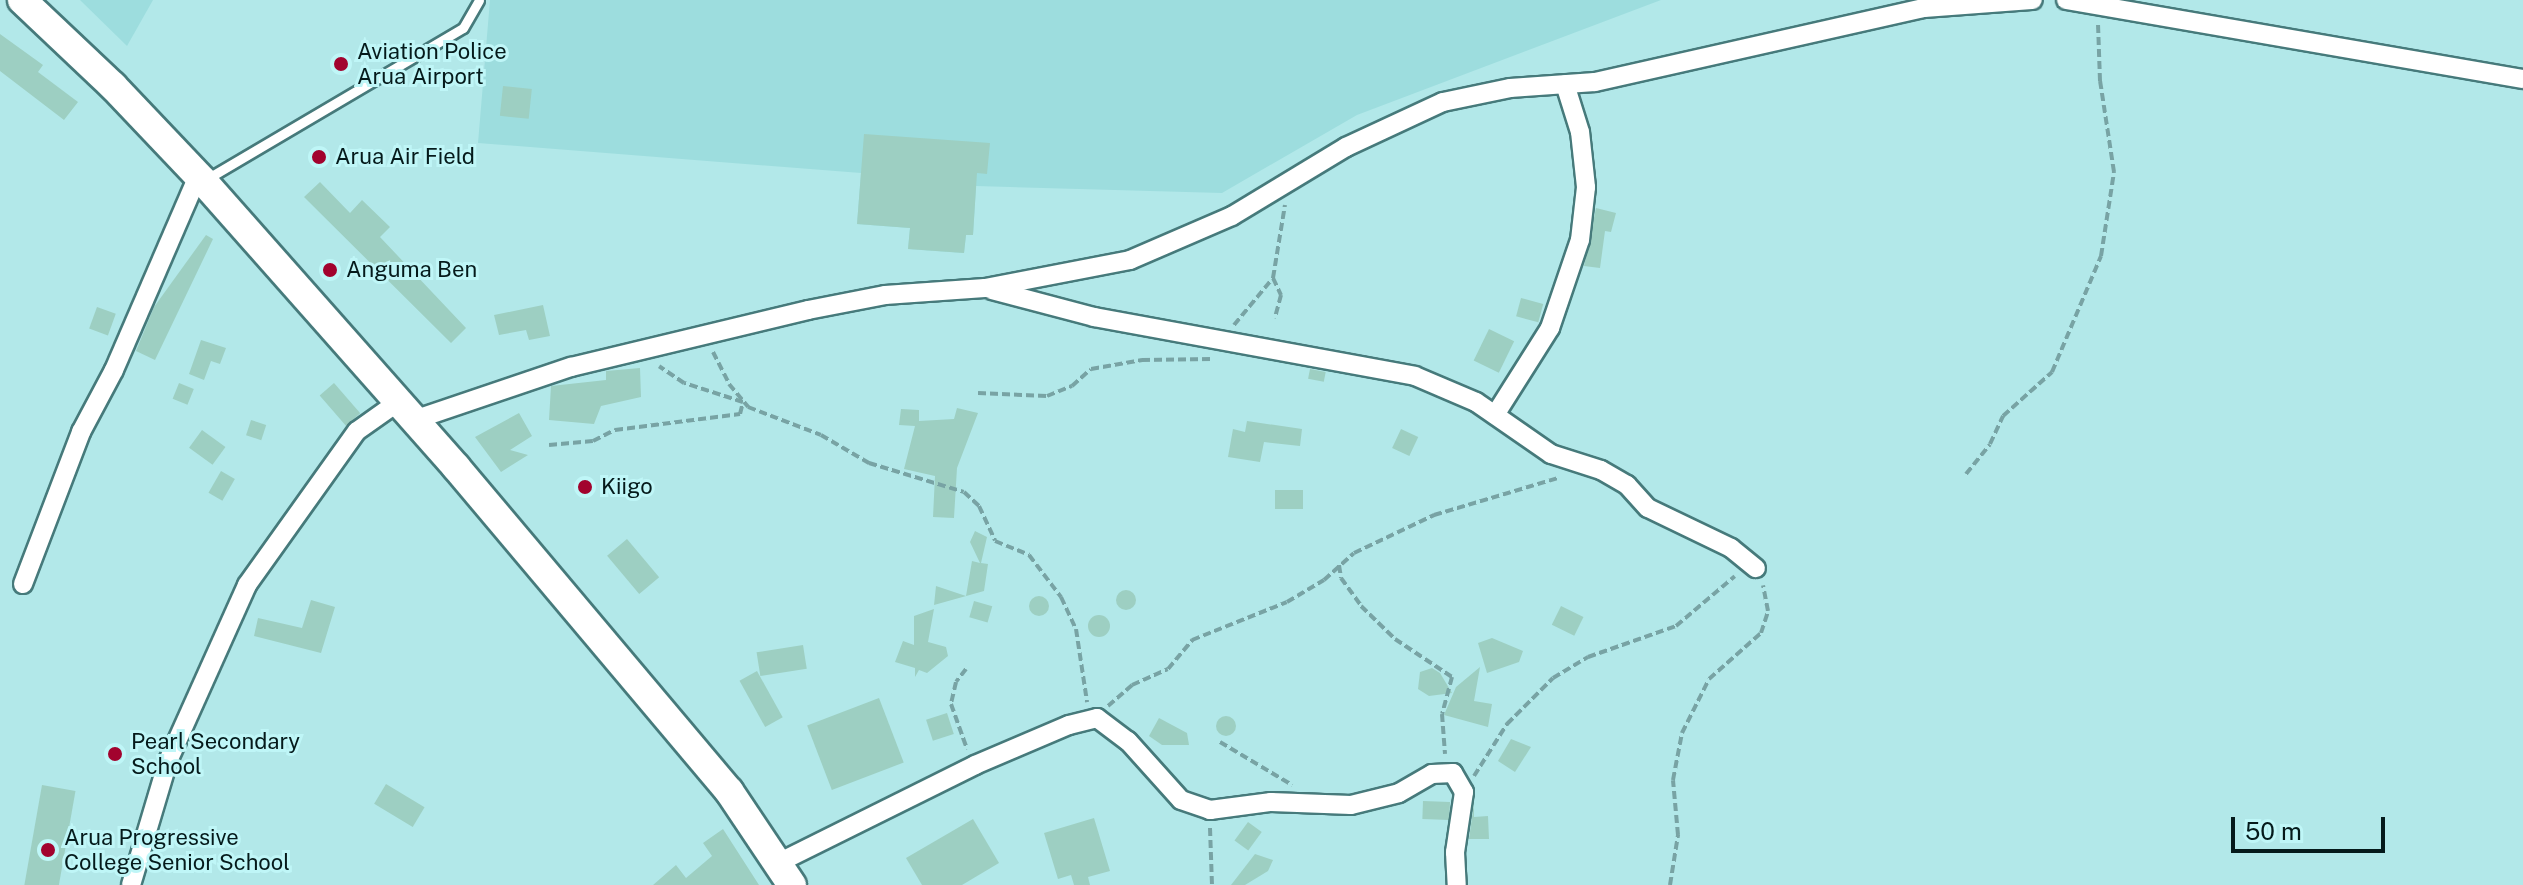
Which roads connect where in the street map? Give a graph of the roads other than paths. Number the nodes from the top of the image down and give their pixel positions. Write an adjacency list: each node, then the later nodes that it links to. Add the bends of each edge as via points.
1 (22, 0): 7 (main road)
2 (479, 0): 7 (lane, via 463,28)
3 (2033, 0): 6 (street, via 1923,8 1595,82)
4 (2066, 0): 5 (street)
5 (2523, 79)
6 (1565, 84): 8 (street, via 1510,88 1443,102 1400,118 1232,216 1130,260); 10 (street, via 1580,132 1586,187 1580,240 1550,328)
7 (200, 179): 9 (main road); 12 (street, via 81,432)
8 (985, 288): 9 (street, via 885,295); 10 (street, via 1094,317 1415,376)
9 (406, 411): 13 (main road, via 729,791); 14 (street, via 357,431 247,585 168,761)
10 (1495, 415): 11 (street, via 1551,454 1601,470 1627,485 1648,508 1731,548)
11 (1756, 568)
12 (23, 584)
13 (785, 874): 15 (street, via 975,765 1091,720 1128,741 1181,800 1210,810 1271,802 1367,802 1453,773 1464,792 1455,852)
14 (131, 885)
15 (1457, 885)

